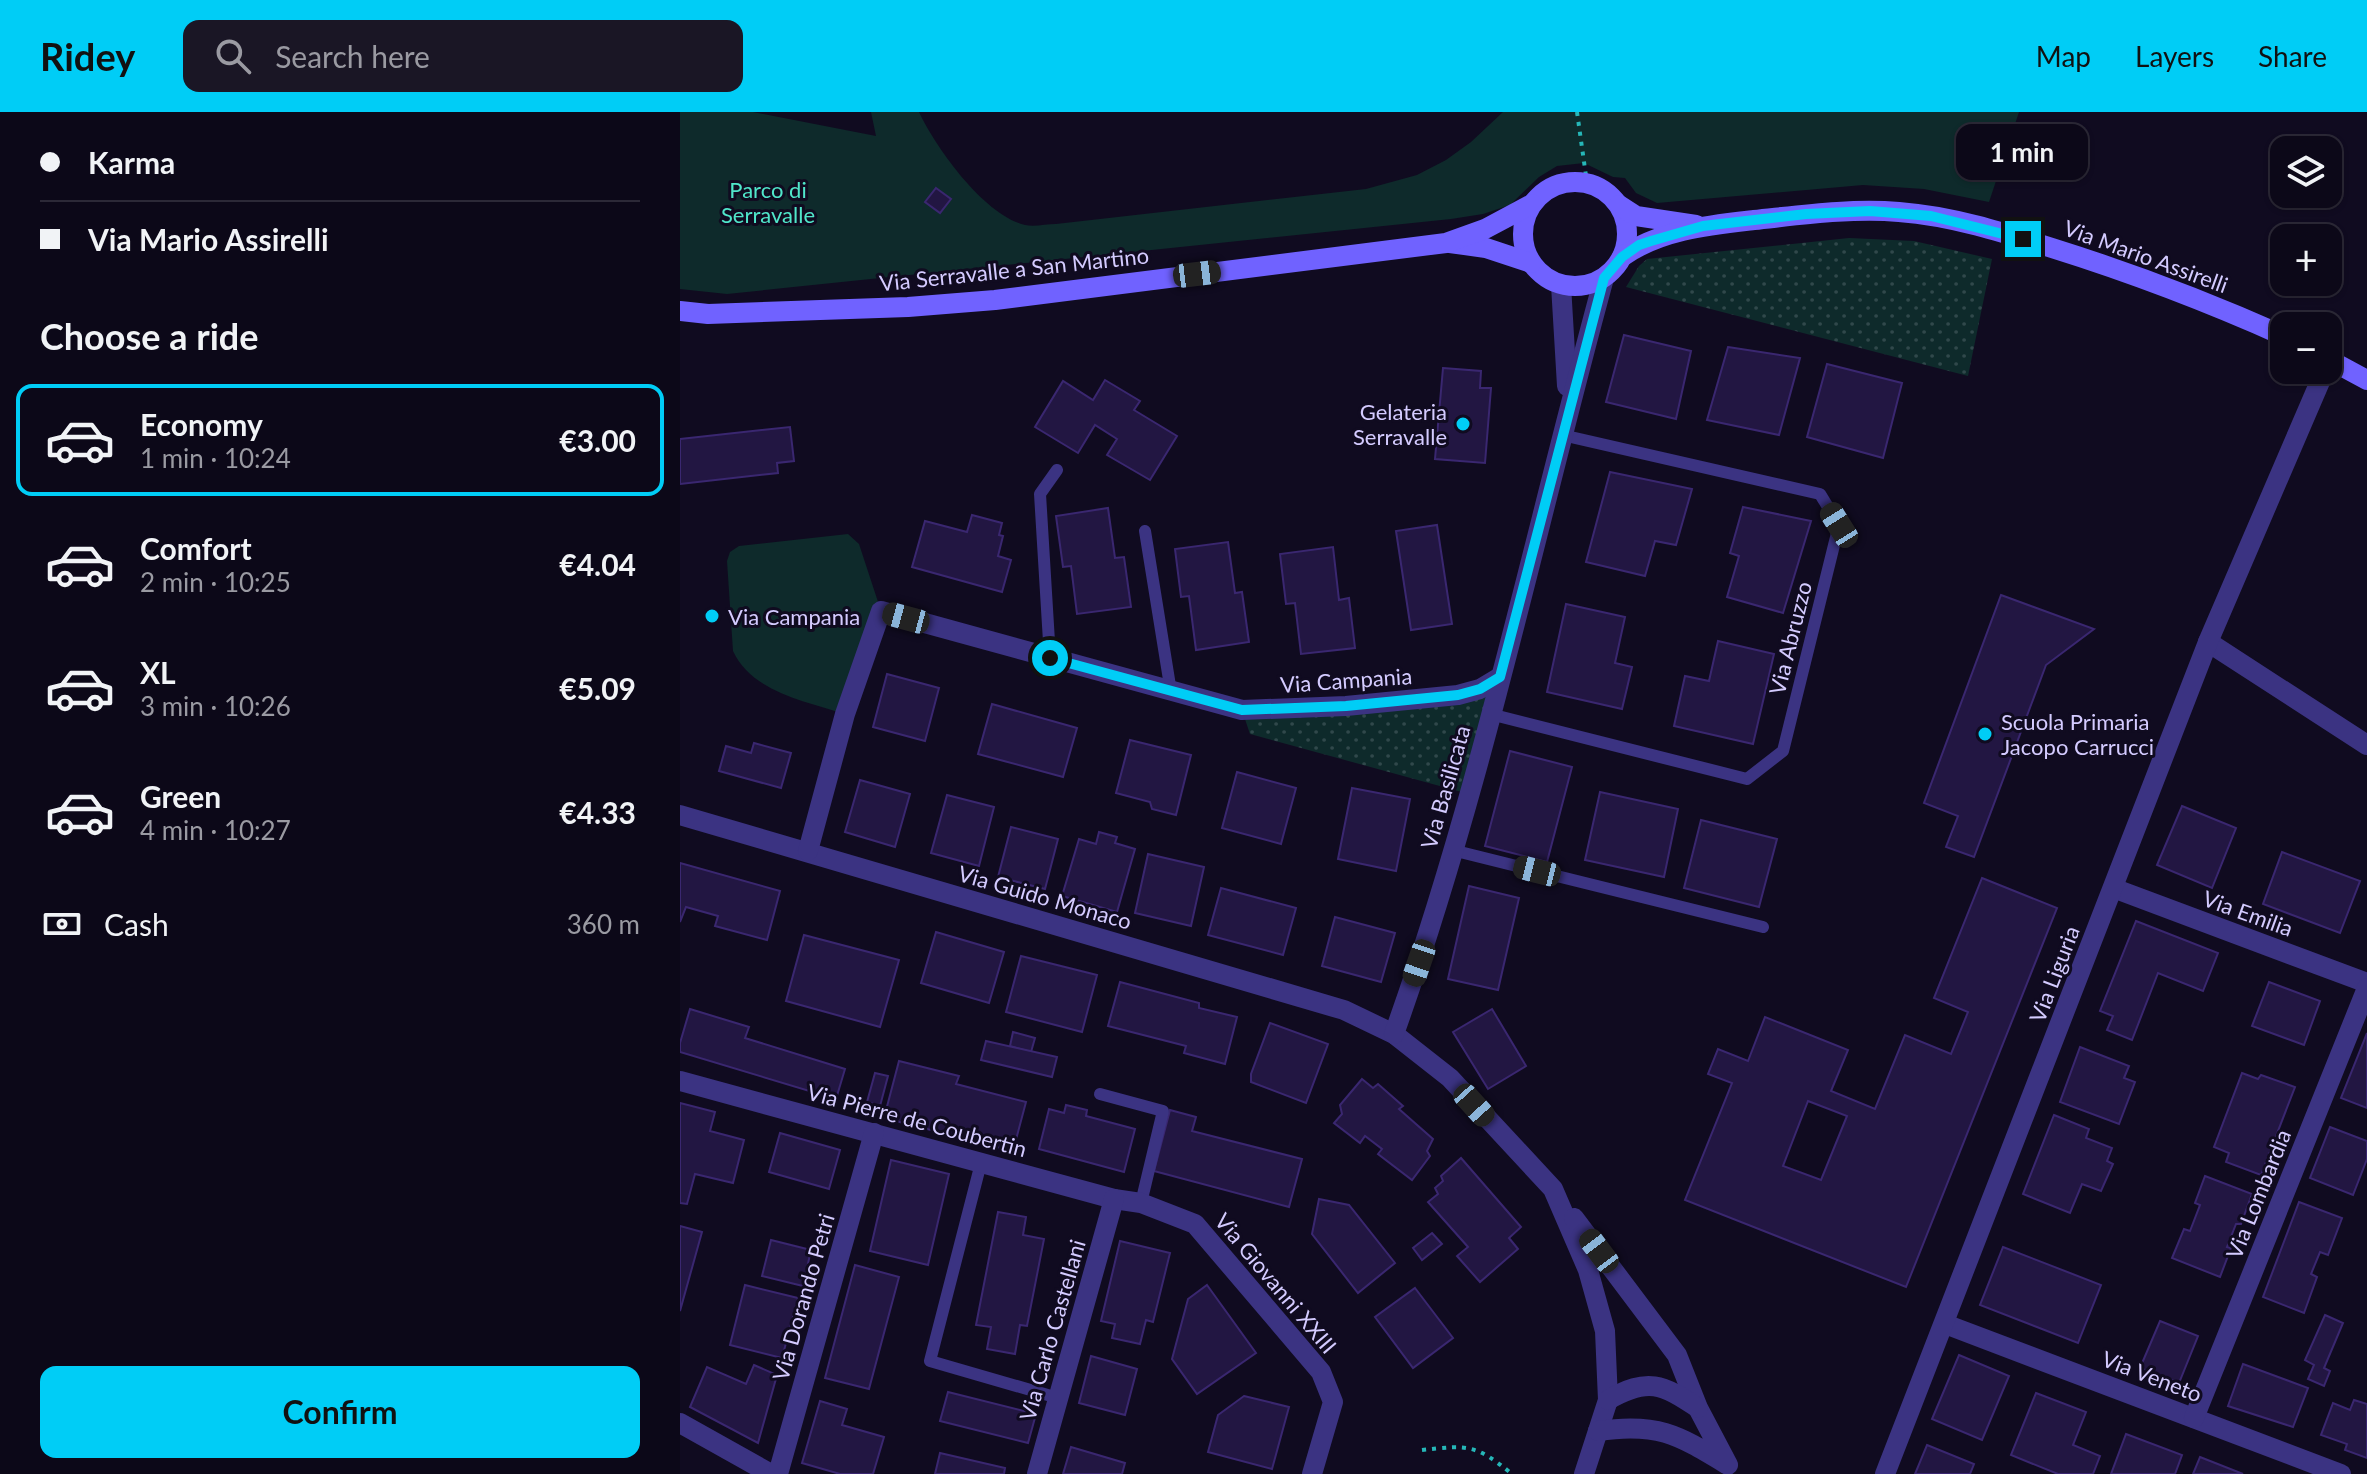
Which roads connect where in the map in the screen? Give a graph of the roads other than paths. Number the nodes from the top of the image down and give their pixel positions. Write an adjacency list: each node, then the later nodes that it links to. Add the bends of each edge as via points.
1 (1532, 204): 2 (street, via 1558,185 1587,183); 4 (street); 6 (street, via 1523,233)
2 (1619, 205): 3 (street, via 1636,216); 5 (street, via 1628,231)
3 (1703, 226): 5 (street, via 1639,245); 10 (street, Via Mario Assirelli, via 1837,212 1931,216 2011,235 2153,281)
4 (1446, 243): 6 (street, via 1486,248); 9 (street, Via Serravalle a San Martino, via 995,300)
5 (1622, 257): 7 (street)
6 (1531, 263): 8 (street)
7 (1604, 278): 8 (street); 14 (street, Via Basilicata)
8 (1561, 285): 14 (street, Via Basilicata)
9 (680, 311)
10 (2270, 330)
11 (2342, 369): 12 (street)
12 (2367, 380)
13 (2319, 384): 18 (street, Via Liguria)
14 (1568, 410): 15 (street, Via Basilicata)
15 (1562, 435): 20 (street, Via Basilicata); 22 (lane, Via Abruzzo, via 1820,494 1839,525 1783,751 1747,779)
16 (1057, 470): 19 (lane, via 1040,494)
17 (1145, 531): 21 (lane)
18 (2208, 642): 23 (street); 27 (street, Via Liguria)
19 (1050, 658): 21 (street, Via Campania); 26 (street, Via Campania, via 881,611 845,714)
20 (1500, 677): 21 (street, Via Campania, via 1458,695 1331,707 1242,710); 22 (street, Via Basilicata)
21 (1171, 692)
22 (1490, 714): 25 (street, Via Basilicata)
23 (2367, 745)
24 (680, 815): 26 (street, Via Guido Monaco)
25 (1452, 850): 28 (lane); 30 (street, Via Basilicata)
26 (808, 851): 30 (street, Via Guido Monaco, via 1344,1010)
27 (2113, 888): 29 (street, Via Emilia); 38 (street, Via Liguria)
28 (1763, 927)
29 (2367, 986): 42 (street, Via Lombardia)
30 (1394, 1034): 35 (street, Via Guido Monaco, via 1450,1078)
31 (680, 1081): 33 (street, Via Pierre de Coubertin)
32 (1100, 1094): 37 (lane, via 1163,1111)
33 (874, 1133): 34 (street, Via Pierre de Coubertin); 47 (street, Via Dorando Petri)
34 (981, 1163): 36 (street, Via Pierre de Coubertin); 39 (lane, via 930,1361)
35 (1553, 1189): 40 (street, via 1588,1270 1605,1331); 41 (street, via 1677,1355)
36 (1114, 1199): 37 (street, Via Pierre de Coubertin); 39 (street, Via Carlo Castellani)
37 (1141, 1203): 49 (street, Via Giovanni XXIII, via 1195,1224 1321,1372 1333,1402)
38 (1945, 1324): 42 (street, Via Veneto); 51 (street, Via Liguria)
39 (1058, 1398): 48 (street, Via Carlo Castellani)
40 (1608, 1400): 41 (street, via 1628,1388 1647,1386 1668,1388); 44 (street)
41 (1698, 1408): 45 (street)
42 (2194, 1418): 52 (street, Via Veneto)
43 (680, 1423): 46 (street)
44 (1598, 1431): 45 (street, via 1664,1430); 50 (street)
45 (1730, 1470)
46 (771, 1474)
47 (778, 1474)
48 (1037, 1474)
49 (1312, 1474)
50 (1584, 1474)
51 (1885, 1474)
52 (2341, 1474)

